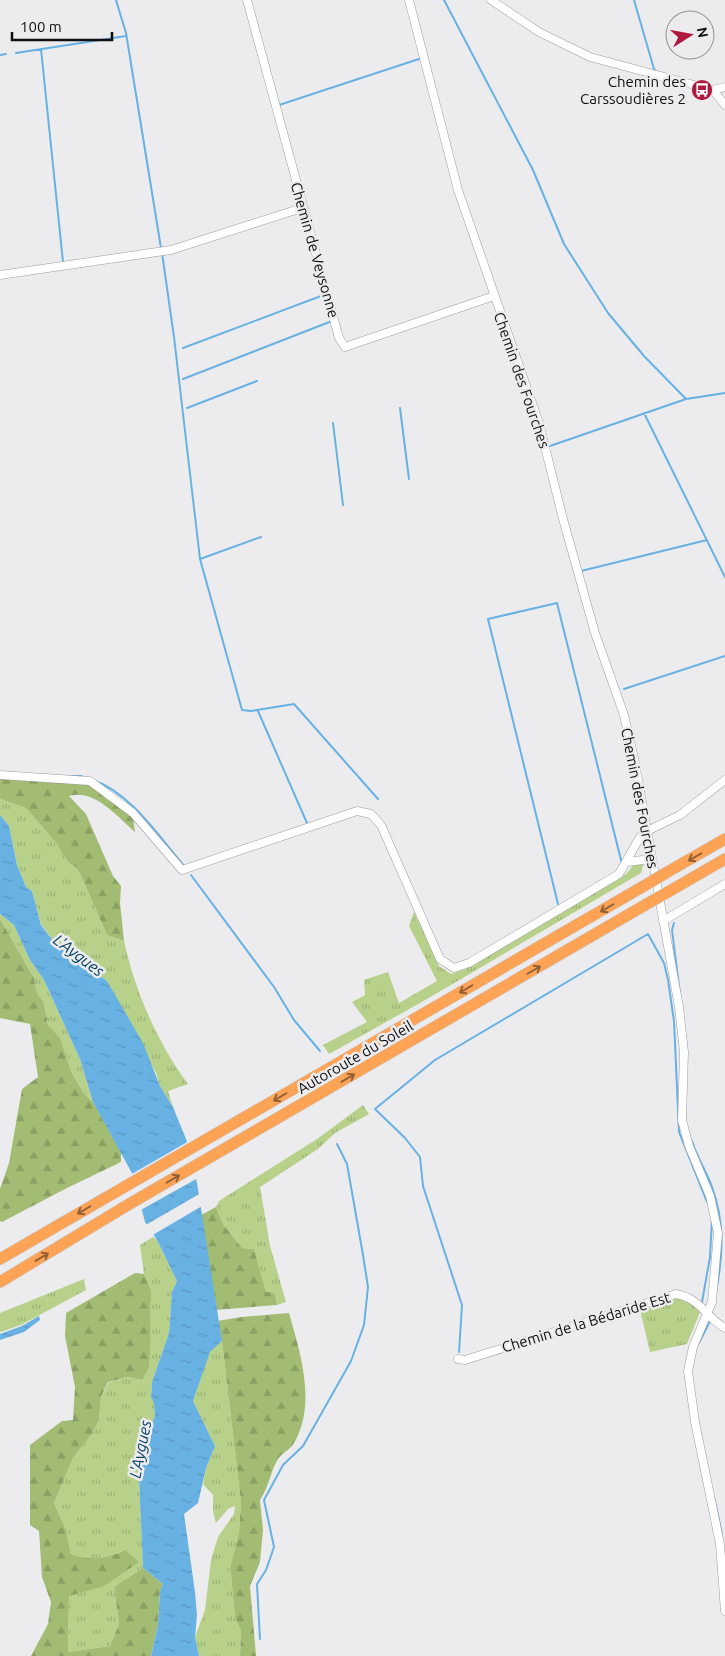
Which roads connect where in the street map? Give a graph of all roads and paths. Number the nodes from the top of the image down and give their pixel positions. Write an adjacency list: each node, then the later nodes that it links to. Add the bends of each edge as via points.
1 (247, 0): 7 (street, Chemin de Veysonne)
2 (409, 0): 9 (street, Chemin des Fourches, via 458,190)
3 (491, 0): 5 (street, via 539,32 590,57)
4 (725, 87): 5 (street)
5 (712, 90): 6 (street)
6 (725, 105)
7 (302, 208): 8 (street, via 171,250); 9 (street, Chemin de Veysonne, via 339,338 345,346)
8 (0, 275)
9 (494, 296): 12 (street, Chemin des Fourches, via 539,423 593,626 624,715)
10 (0, 775): 15 (street, via 90,782 133,813 182,870 358,811 371,814 381,825 440,959 454,968 469,963 585,895 619,874)
11 (725, 780): 12 (street, via 680,815)
12 (647, 831): 15 (street, via 640,837); 16 (street, Chemin des Fourches)
13 (725, 839): 19 (highway, Autoroute du Soleil, one-way to 19, bridge)
14 (725, 859): 20 (highway, Autoroute du Soleil, one-way to 14, bridge)
15 (628, 862): 16 (street, via 643,860)
16 (653, 863): 18 (street, Chemin des Fourches)
17 (725, 884): 18 (street)
18 (663, 917): 21 (street, Chemin des Fourches, via 684,1052 684,1133 716,1216 718,1248)
19 (0, 1259)
20 (0, 1282)
21 (709, 1314): 22 (street, Chemin de la Bédaride Est); 23 (street, Chemin de la Bédaride Est, via 699,1303 676,1294 465,1360); 24 (street, Chemin des Fourches, via 693,1347 688,1370 720,1544)
22 (725, 1328)
23 (458, 1359)
24 (725, 1611)

